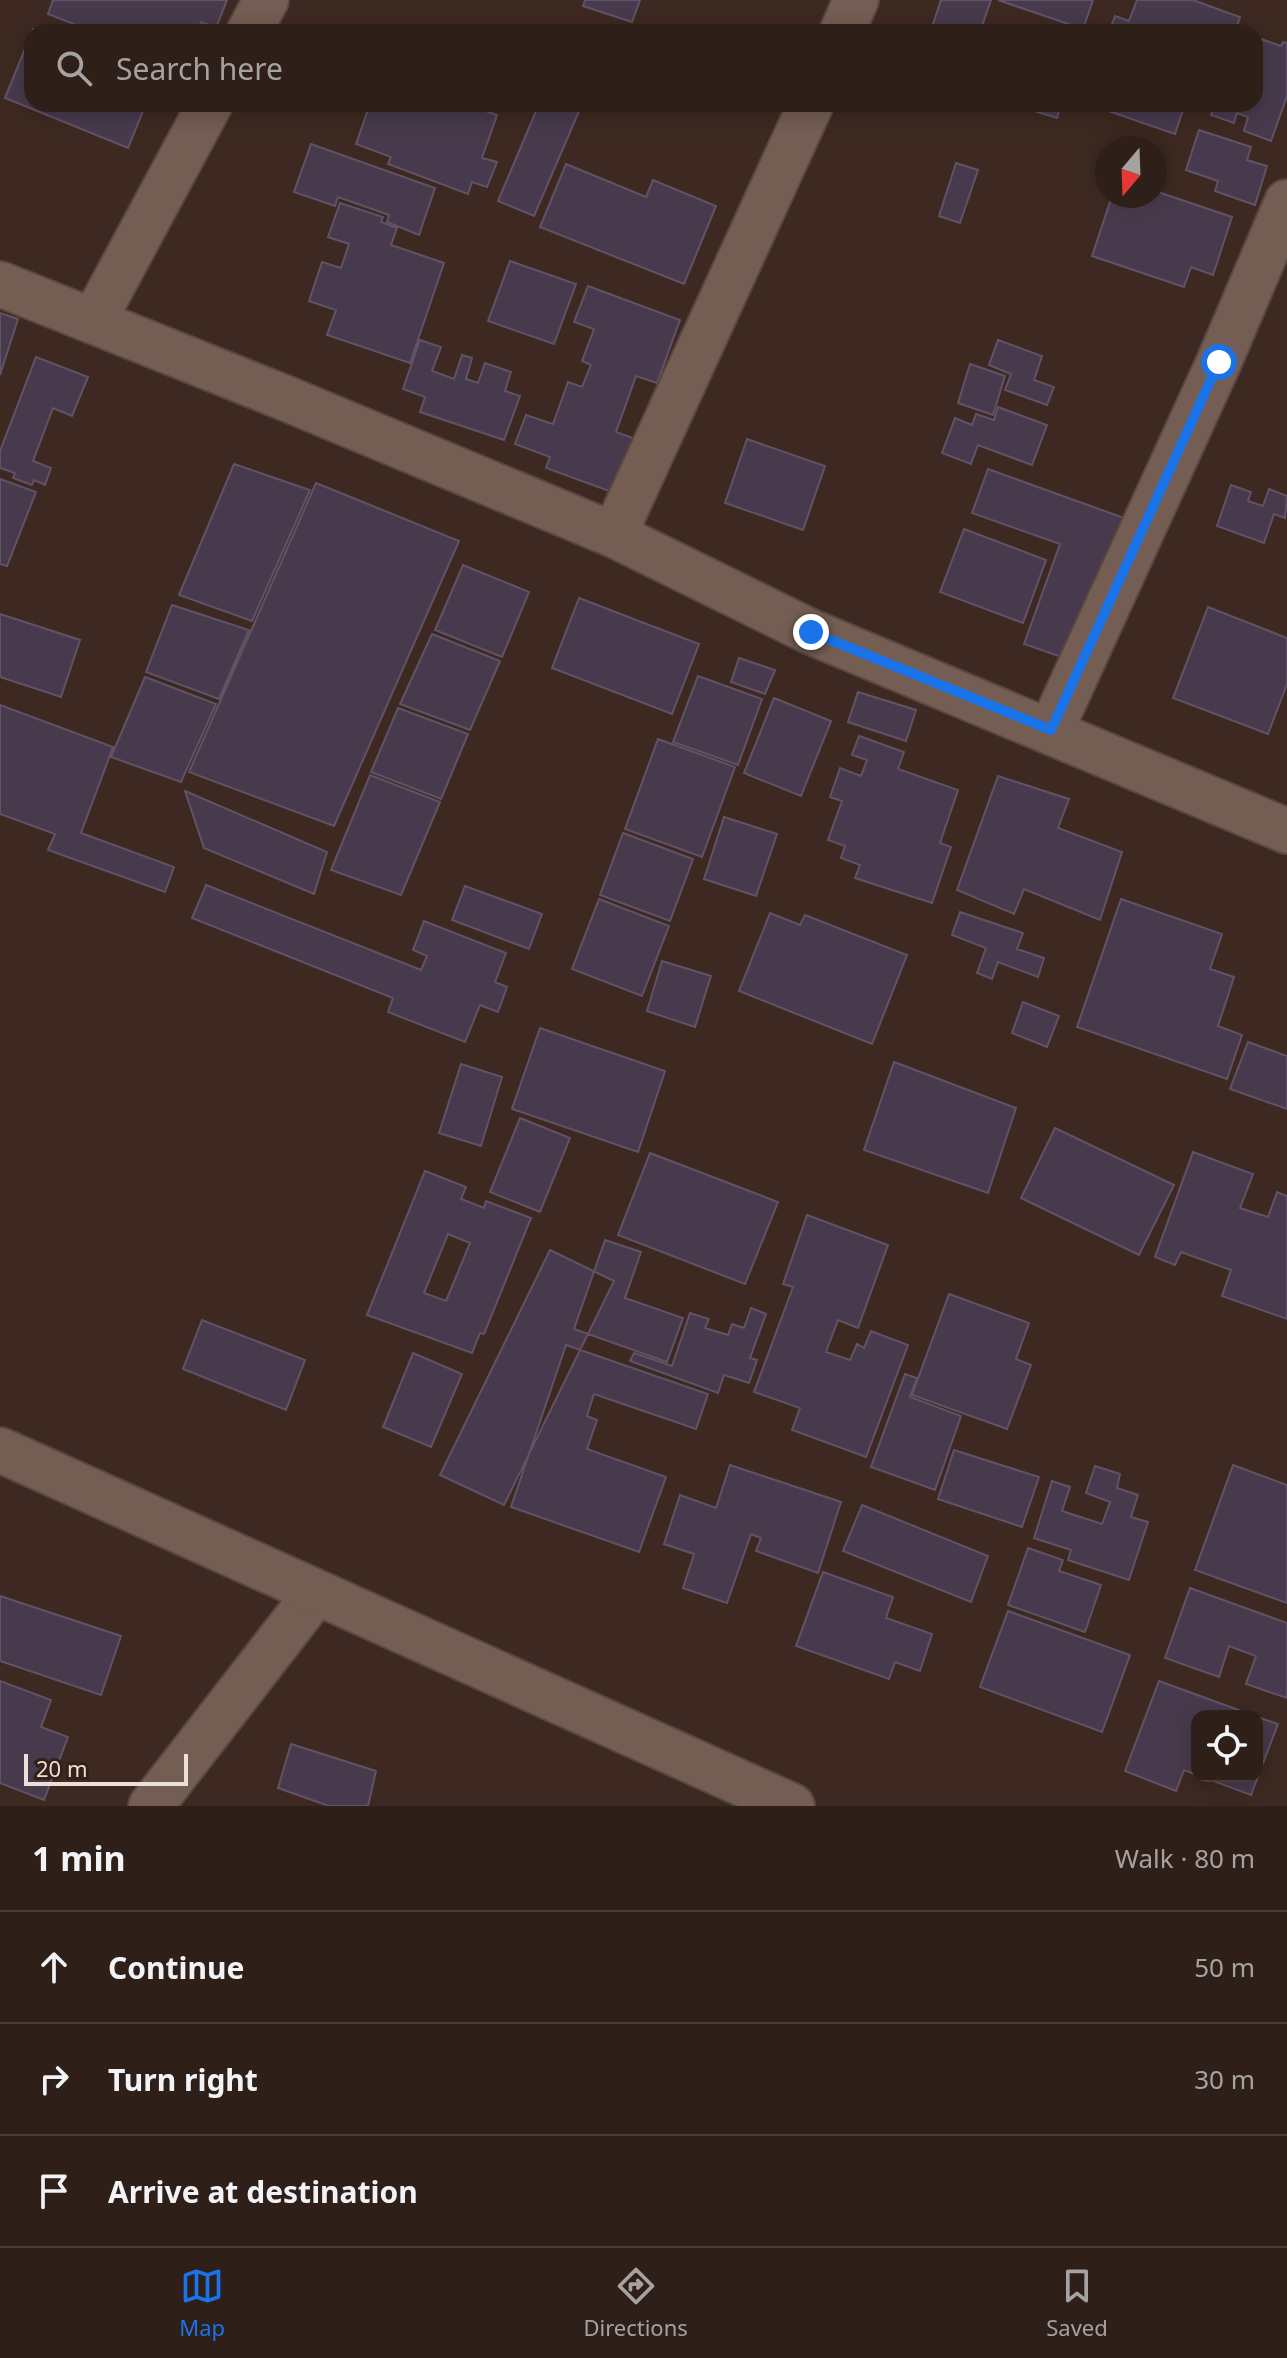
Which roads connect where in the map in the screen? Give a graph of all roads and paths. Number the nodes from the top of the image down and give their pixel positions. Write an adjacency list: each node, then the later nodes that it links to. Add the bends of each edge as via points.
1 (266, 0): 3 (street)
2 (856, 0): 4 (street)
3 (253, 24)
4 (846, 24)
5 (206, 112): 9 (street)
6 (807, 112): 10 (street)
7 (1287, 202): 11 (street)
8 (0, 284): 9 (street)
9 (94, 320): 10 (street)
10 (614, 535): 11 (street, via 811,632)
11 (1051, 730): 12 (street)
12 (1287, 831)
13 (0, 1450): 14 (street)
14 (316, 1593): 15 (street); 16 (street)
15 (151, 1806)
16 (792, 1806)

